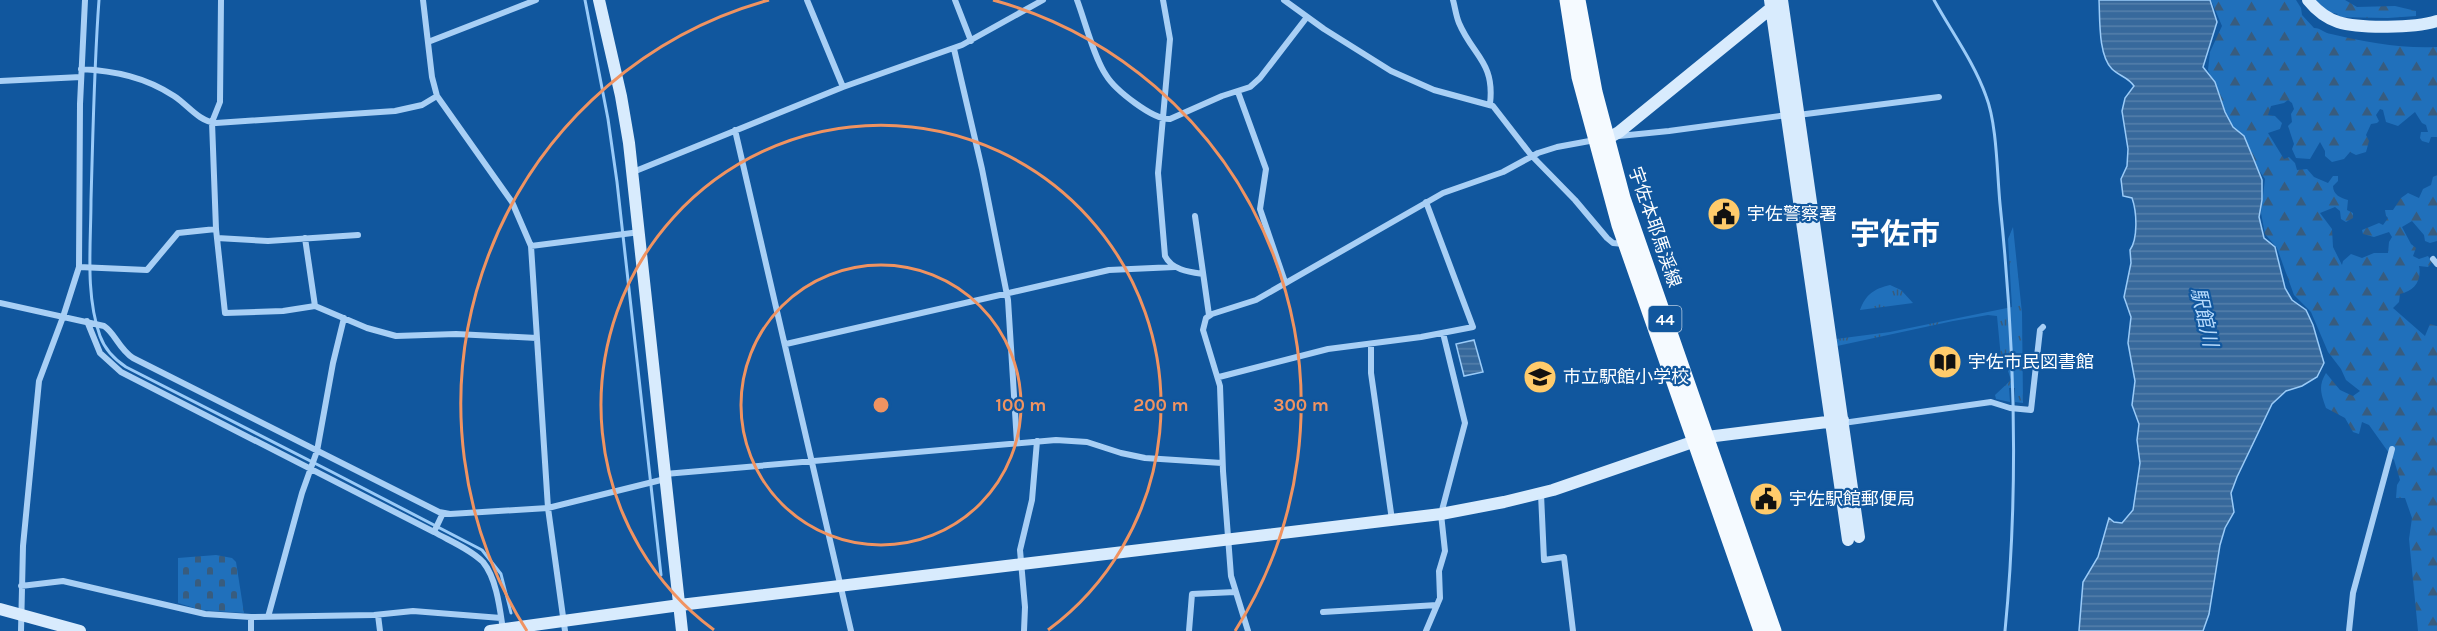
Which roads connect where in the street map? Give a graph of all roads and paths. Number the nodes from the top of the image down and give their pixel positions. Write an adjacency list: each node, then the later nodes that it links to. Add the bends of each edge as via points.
1 (85, 0): 22 (street)
2 (221, 0): 32 (street, via 220,102)
3 (423, 0): 20 (street)
4 (536, 0): 20 (street)
5 (598, 0): 36 (street, via 621,96)
6 (807, 0): 25 (street)
7 (955, 0): 19 (street)
8 (1043, 0): 19 (street)
9 (1077, 0): 31 (street, via 1105,75 1143,109)
10 (1163, 0): 31 (street, via 1170,39)
11 (1284, 0): 17 (street)
12 (1454, 0): 29 (street, via 1461,27 1488,71)
13 (1566, 0): 34 (main road, 宇佐本耶馬渓線 / 44, via 1579,77)
14 (1578, 0): 34 (main road, 宇佐本耶馬渓線 / 44)
15 (2308, 0): 18 (street, via 2326,16 2348,24 2407,26)
16 (1776, 2): 30 (street); 34 (street)
17 (1307, 17): 26 (street, via 1256,82); 29 (street, via 1391,71 1434,90)
18 (2437, 21)
19 (971, 41): 21 (street)
20 (428, 42): 27 (street)
21 (954, 49): 25 (street); 50 (street)
22 (85, 69): 23 (street); 32 (street, via 122,73 149,82 200,118)
23 (81, 77): 24 (street); 46 (street)
24 (0, 81)
25 (843, 87): 33 (street)
26 (1238, 92): 31 (street); 49 (street, via 1266,169 1260,209)
27 (437, 96): 32 (street, via 422,105 395,111); 45 (street, via 512,202)
28 (1939, 97): 30 (street)
29 (1490, 104): 35 (street)
30 (1793, 115): 34 (street); 63 (street)
31 (1161, 119): 47 (street, via 1158,173 1165,256)
32 (212, 122): 39 (street)
33 (735, 130): 36 (street); 60 (street)
34 (1604, 138): 35 (street); 44 (main road, 宇佐本耶馬渓線 / 44); 64 (main road, 宇佐本耶馬渓線 / 44)
35 (1531, 155): 37 (street, via 1503,172); 44 (street, via 1607,238)
36 (633, 172): 40 (street)
37 (1426, 202): 49 (street); 58 (street, via 1473,327)
38 (1196, 216): 48 (street)
39 (216, 229): 42 (street); 46 (street, via 178,233 147,270)
40 (640, 232): 45 (street); 72 (street)
41 (358, 235): 43 (street)
42 (217, 238): 43 (street); 52 (street, via 225,313)
43 (305, 238): 52 (street)
44 (1625, 244): 64 (main road, 宇佐本耶馬渓線 / 44)
45 (531, 246): 59 (street)
46 (81, 267): 54 (street)
47 (1175, 267): 48 (street); 50 (street, via 1109,270)
48 (1203, 274): 53 (street)
49 (1285, 282): 53 (street, via 1250,302)
50 (1007, 293): 60 (street); 66 (street)
51 (0, 303): 54 (street)
52 (315, 306): 55 (street)
53 (1209, 315): 62 (street, via 1203,330)
54 (63, 317): 56 (street); 82 (street, via 39,381)
55 (344, 318): 59 (street, via 396,336); 68 (street)
56 (89, 322): 68 (street, via 108,328 133,358); 71 (street, via 100,353 121,372)
57 (2043, 327): 63 (street, via 2031,410 1991,402)
58 (1443, 333): 61 (street); 75 (street, via 1465,423)
59 (537, 338): 74 (street)
60 (786, 344): 69 (street)
61 (1371, 345): 62 (street, via 1328,349); 77 (street, via 1371,373)
62 (1219, 376): 70 (street)
63 (1839, 421): 64 (street); 79 (street)
64 (1701, 439): 73 (street); 106 (main road, 宇佐本耶馬渓線 / 44); 107 (main road, 宇佐本耶馬渓線 / 44)
65 (1037, 441): 66 (street); 70 (street, via 1080,441 1136,457); 81 (street, via 1032,500 1020,550)
66 (1017, 443): 69 (street)
67 (2392, 448): 108 (street, via 2353,593)
68 (316, 454): 71 (street); 76 (street)
69 (812, 463): 72 (street); 83 (street)
70 (1222, 464): 80 (street)
71 (310, 467): 78 (street); 92 (street)
72 (665, 477): 74 (street); 85 (street)
73 (1541, 493): 75 (street); 105 (street, via 1544,560 1564,557)
74 (548, 508): 76 (street); 93 (street)
75 (1441, 514): 77 (street); 86 (street, via 1445,551 1439,571)
76 (442, 515): 78 (street)
77 (1392, 520): 80 (street)
78 (435, 531): 94 (street, via 485,565 493,582)
79 (1853, 538)
80 (1229, 539): 81 (street); 84 (street)
81 (1022, 564): 83 (street); 101 (street)
82 (21, 586): 89 (street); 91 (street, via 63,581 199,613)
83 (842, 586): 85 (street); 100 (street)
84 (1235, 592): 102 (street, via 1192,594); 103 (street)
85 (680, 605): 93 (street); 99 (street)
86 (1437, 605): 88 (street); 104 (street)
87 (0, 609): 89 (street)
88 (1323, 612)
89 (21, 614): 95 (street); 96 (street)
90 (378, 615): 92 (street); 94 (street, via 420,612); 98 (street)
91 (251, 617): 92 (street); 97 (street)
92 (268, 617)
93 (565, 626): 94 (street)
94 (499, 627)
95 (21, 631)
96 (80, 631)
97 (251, 631)
98 (380, 631)
99 (682, 631)
100 (851, 631)
101 (1024, 631)
102 (1189, 631)
103 (1248, 631)
104 (1426, 631)
105 (1573, 631)
106 (1761, 631)
107 (1774, 631)
108 (2349, 631)

